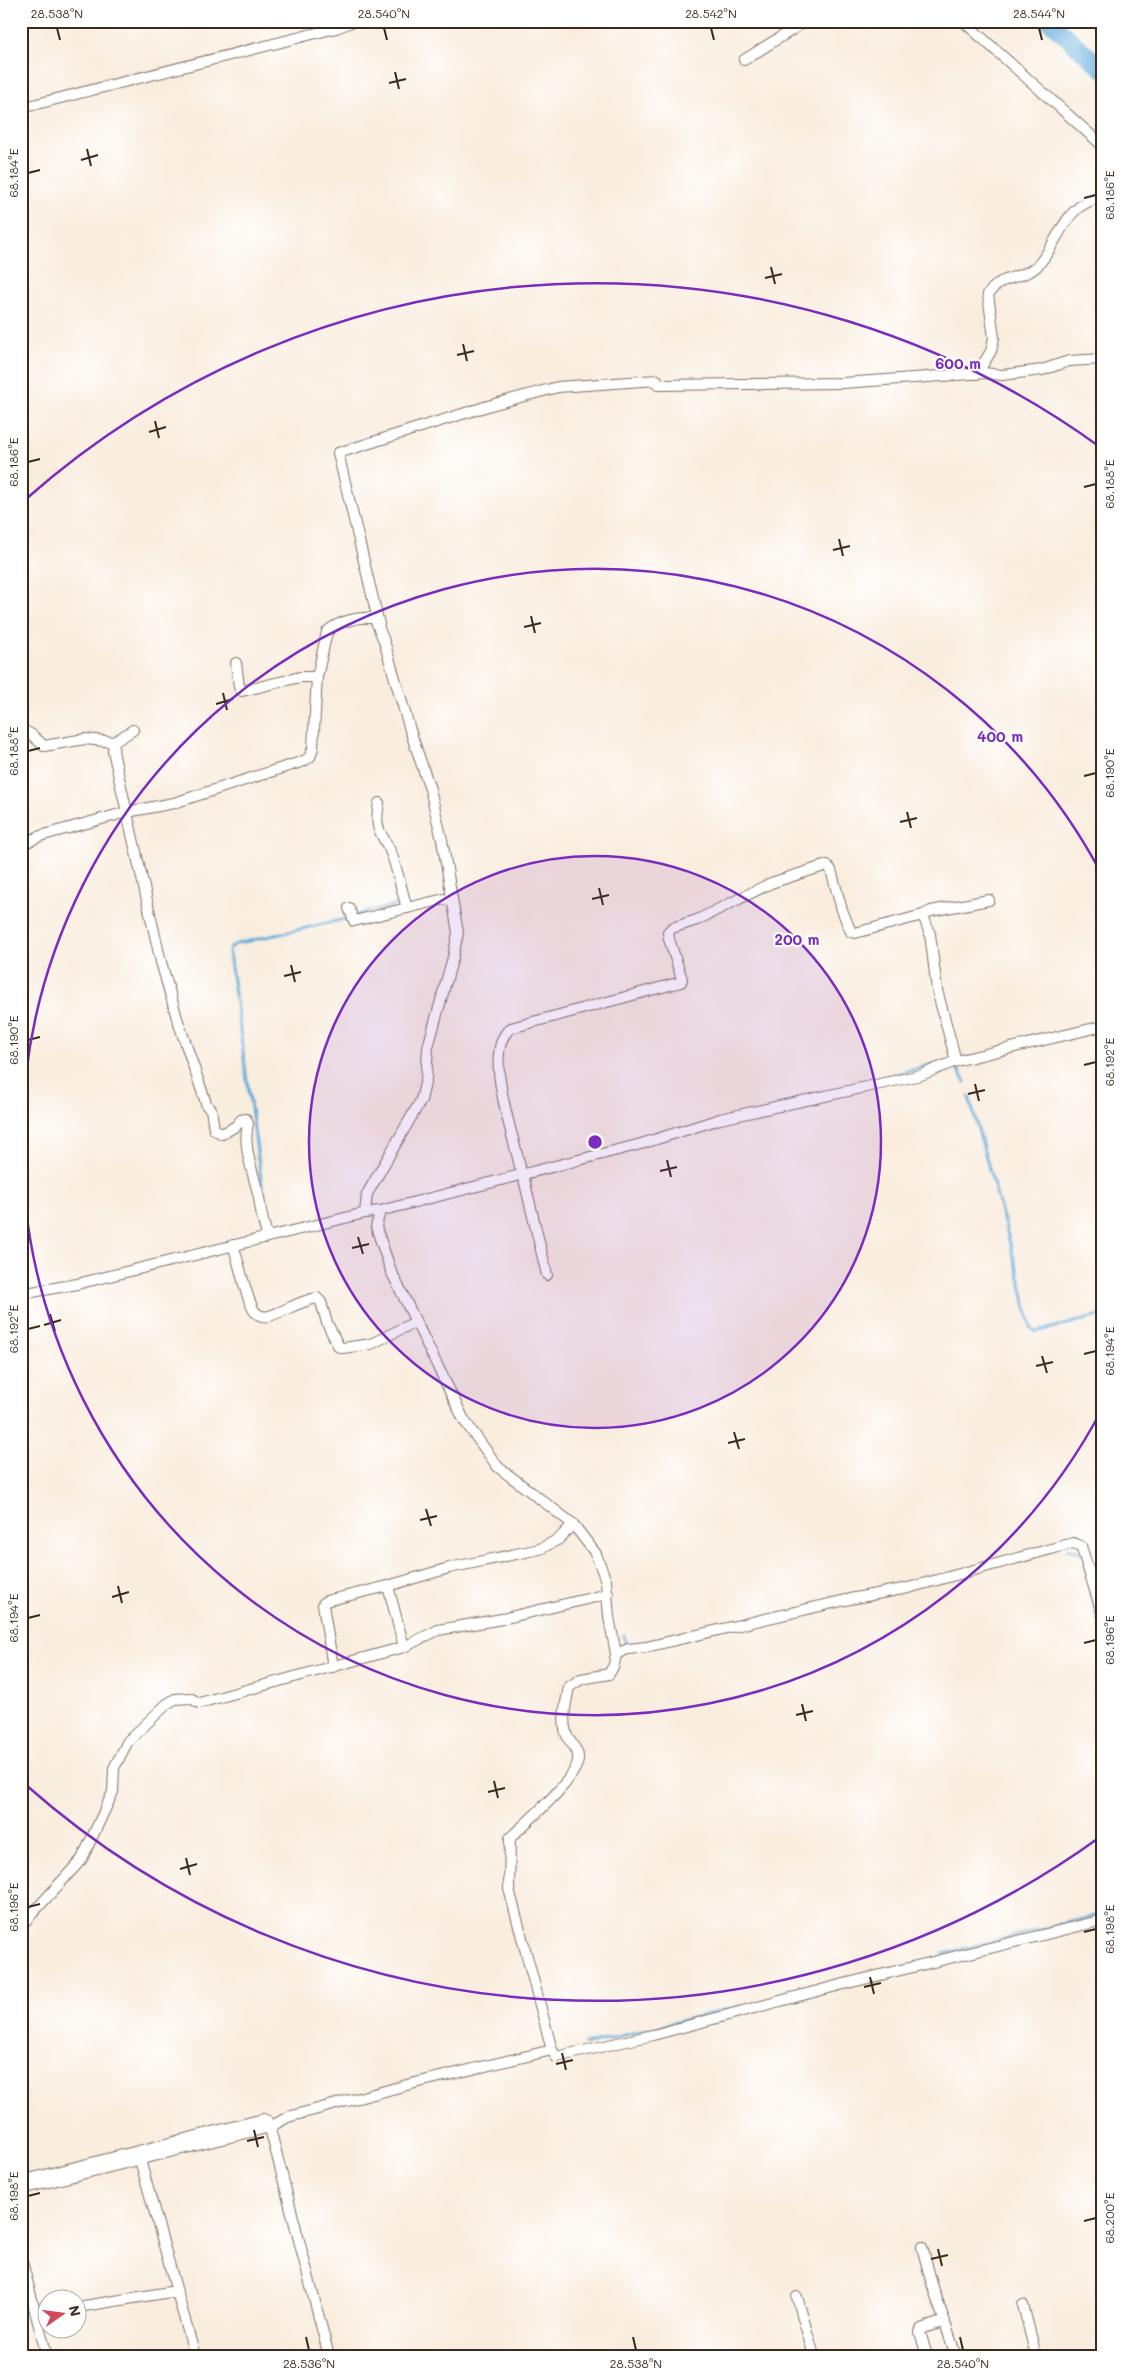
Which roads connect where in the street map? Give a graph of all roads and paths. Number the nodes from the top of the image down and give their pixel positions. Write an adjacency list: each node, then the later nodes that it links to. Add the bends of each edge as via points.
1 (354, 21): 5 (street)
2 (806, 21): 4 (street)
3 (963, 21): 6 (street)
4 (744, 60)
5 (21, 108)
6 (1103, 146)
7 (1103, 197): 9 (street, via 1078,206 1060,228 1037,268 999,284 988,294 994,338 991,352)
8 (1103, 360): 9 (street, via 1069,361 1032,372)
9 (977, 374): 10 (street, via 843,383 658,385 657,380 558,387 338,452)
10 (379, 628): 12 (street, via 375,619 364,618 332,626 327,632); 20 (street, via 430,788)
11 (236, 663): 12 (street, via 242,691 300,677)
12 (318, 677): 17 (street, via 310,758 174,804)
13 (21, 729): 15 (street, via 44,746 85,739)
14 (133, 730): 15 (street)
15 (114, 742): 17 (street)
16 (379, 803): 22 (street, via 375,820 377,829 392,856)
17 (127, 812): 18 (street, via 40,836); 29 (street, via 177,1018 210,1108 214,1129 222,1134 241,1120 246,1119 248,1123 250,1165)
18 (21, 845)
19 (989, 900): 23 (street)
20 (452, 901): 22 (street, via 444,899); 28 (street, via 458,933 428,1047 421,1100 367,1194)
21 (349, 908): 22 (street, via 354,920)
22 (407, 908)
23 (923, 915): 25 (street, via 930,934 937,990); 26 (street, via 851,932 827,865 771,883 697,920 672,928 668,932 669,939 682,979 680,982 511,1028 505,1032 497,1059 498,1075)
24 (1103, 1026): 25 (street)
25 (956, 1061): 26 (street, via 921,1075 720,1120 641,1144)
26 (521, 1171): 27 (street); 31 (street)
27 (380, 1211): 28 (street); 33 (street, via 376,1227)
28 (365, 1212): 29 (street)
29 (268, 1236): 30 (street)
30 (233, 1245): 32 (street, via 77,1284); 33 (street, via 254,1310 259,1316 268,1317 317,1298 326,1323 339,1347 343,1348 371,1344)
31 (547, 1274)
32 (21, 1294)
33 (414, 1322): 34 (street, via 464,1420 498,1467)
34 (573, 1524): 35 (street, via 559,1539 540,1549 449,1568); 36 (street, via 596,1554)
35 (388, 1586): 38 (street); 40 (street, via 323,1604)
36 (608, 1594): 38 (street, via 438,1630); 39 (street)
37 (1103, 1616): 39 (street, via 1081,1546 1073,1543 908,1588)
38 (404, 1647): 40 (street)
39 (616, 1654): 43 (street, via 609,1674 581,1678 569,1687 563,1713 567,1736 579,1758 574,1773 510,1838 510,1889)
40 (333, 1666): 42 (street, via 198,1703 183,1698 167,1704 128,1741 114,1768 113,1792 82,1859)
41 (1103, 1920): 43 (street, via 840,1984 653,2035)
42 (21, 1926)
43 (554, 2053): 44 (street, via 407,2085 288,2117)
44 (270, 2127): 45 (street); 46 (street, via 263,2119); 58 (street)
45 (140, 2160): 47 (street); 50 (street)
46 (21, 2181)
47 (21, 2190)
48 (922, 2247): 55 (street)
49 (21, 2258): 54 (street)
50 (176, 2294): 52 (street, via 170,2292); 57 (street)
51 (797, 2297): 59 (street)
52 (88, 2305)
53 (1023, 2305): 62 (street)
54 (37, 2316): 56 (street)
55 (944, 2321): 60 (street, via 921,2329); 61 (street)
56 (47, 2356)
57 (195, 2356)
58 (329, 2356)
59 (814, 2356)
60 (926, 2356)
61 (956, 2356)
62 (1036, 2356)

